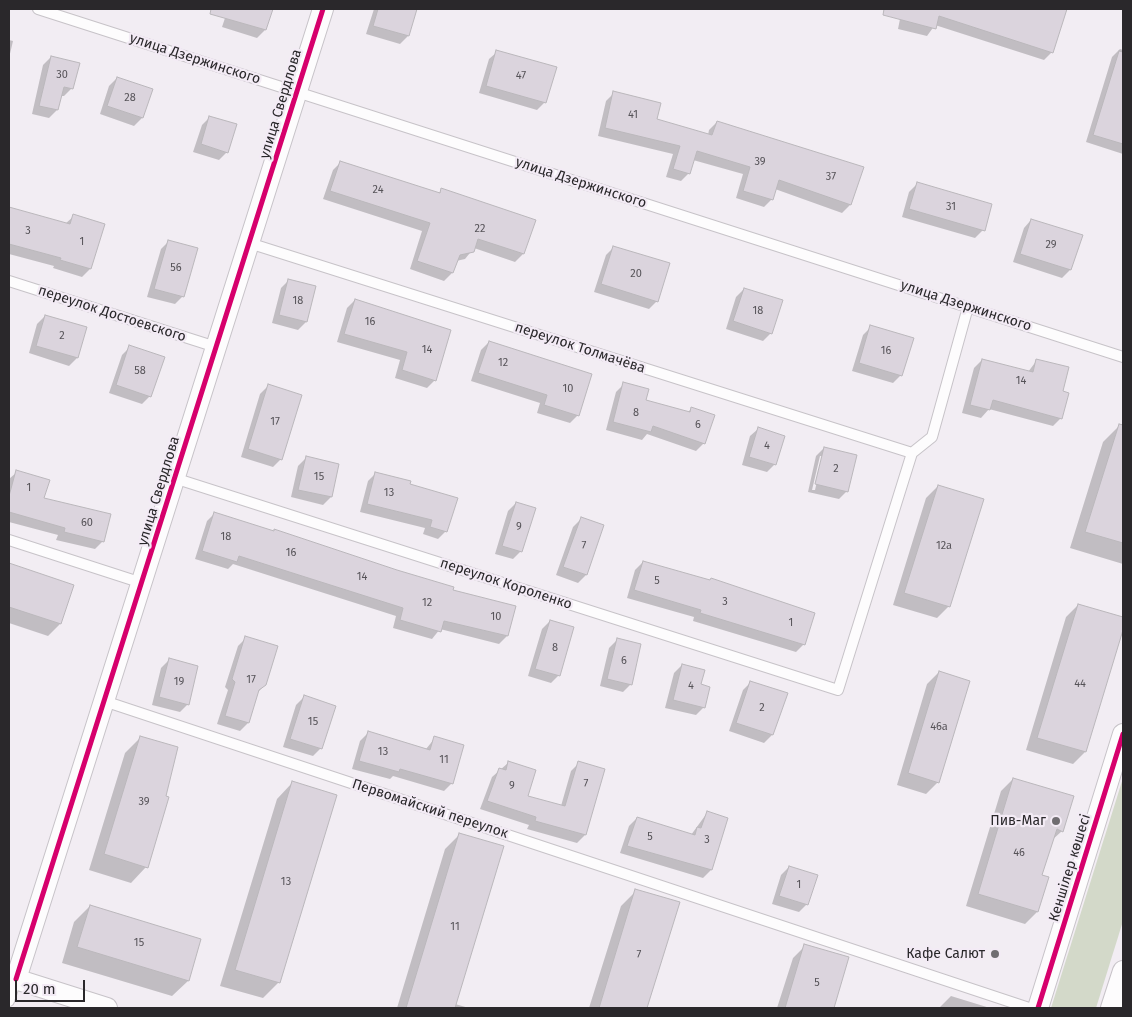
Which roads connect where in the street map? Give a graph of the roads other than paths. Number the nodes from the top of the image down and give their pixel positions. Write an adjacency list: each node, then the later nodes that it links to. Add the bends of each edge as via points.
1 (38, 9): 3 (lane, улица Дзержинского)
2 (322, 9): 3 (street, улица Свердлова)
3 (296, 92): 4 (street, улица Свердлова); 6 (lane, улица Дзержинского)
4 (249, 243): 7 (street, улица Свердлова); 9 (lane, переулок Толмачёва)
5 (9, 281): 7 (lane, переулок Достоевского)
6 (968, 307): 8 (lane, улица Дзержинского); 9 (lane, via 932,437)
7 (216, 347): 10 (street, улица Свердлова)
8 (1123, 357)
9 (912, 453): 10 (lane, переулок Короленко, via 838,690)
10 (174, 478): 12 (street, улица Свердлова)
11 (9, 540): 12 (lane)
12 (142, 583): 13 (street, улица Свердлова)
13 (104, 701): 16 (street, улица Свердлова); 19 (lane, Первомайский переулок)
14 (1123, 734): 20 (street, Кеншілер көшесі)
15 (1123, 970): 21 (street)
16 (12, 978): 17 (lane, улица Свердлова); 18 (street)
17 (9, 1001)
18 (107, 1008)
19 (1029, 1008)
20 (1038, 1008)
21 (1111, 1008)

